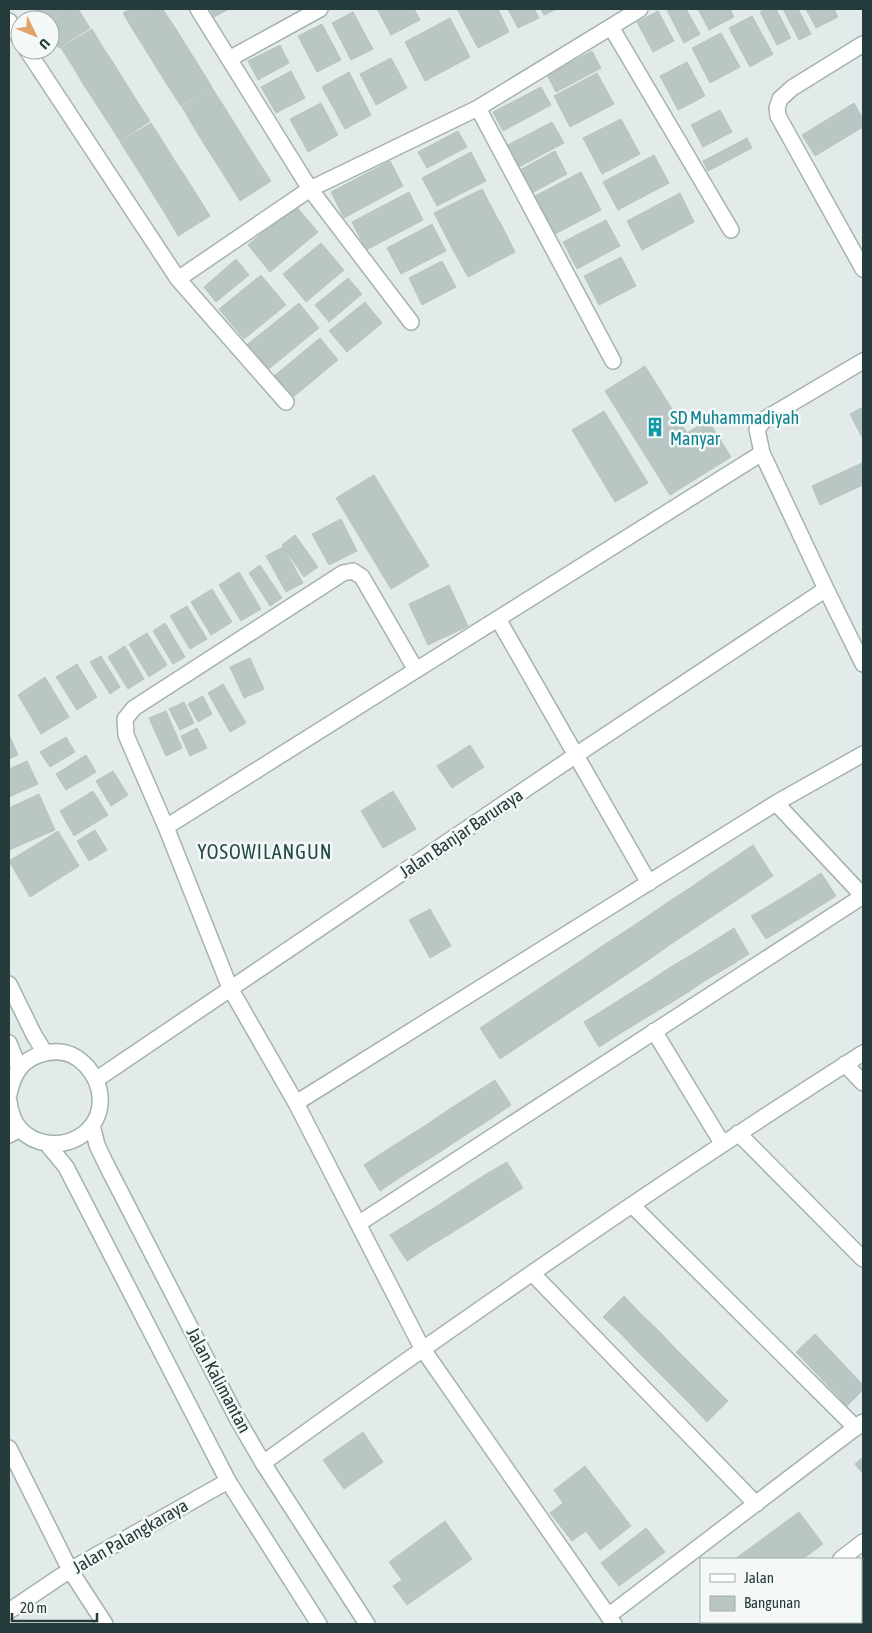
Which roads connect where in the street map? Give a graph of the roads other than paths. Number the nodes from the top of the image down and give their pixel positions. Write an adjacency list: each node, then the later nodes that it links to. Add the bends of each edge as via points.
1 (198, 9): 6 (street)
2 (320, 9): 6 (street)
3 (640, 9): 4 (street)
4 (611, 27): 8 (street); 10 (street)
5 (863, 44): 11 (street, via 792,88 780,99 777,108 778,116)
6 (229, 59): 9 (street)
7 (34, 60): 12 (street)
8 (478, 108): 9 (street); 14 (street)
9 (310, 190): 12 (street); 13 (street)
10 (731, 230)
11 (863, 269)
12 (178, 279): 16 (street)
13 (411, 322)
14 (613, 361)
15 (863, 361): 17 (street, via 765,419 757,429)
16 (286, 402)
17 (762, 453): 18 (street); 19 (street)
18 (826, 590): 20 (street); 23 (street, Jalan Banjar Baruraya)
19 (498, 619): 21 (street); 23 (street)
20 (863, 664)
21 (416, 670): 25 (street); 25 (street, via 362,577 353,571 343,573 134,708 125,719 126,735)
22 (863, 754): 24 (street)
23 (576, 755): 26 (street); 29 (street, Jalan Banjar Baruraya)
24 (776, 803): 26 (street); 27 (street)
25 (166, 827): 29 (street)
26 (649, 883): 40 (street)
27 (863, 896): 30 (street)
28 (9, 984): 32 (street)
29 (230, 988): 36 (street, Jalan Banjar Baruraya); 40 (street)
30 (654, 1032): 44 (street); 47 (street)
31 (9, 1043): 35 (street)
32 (45, 1053): 35 (street, via 31,1058); 36 (street, via 75,1056)
33 (863, 1053): 34 (street)
34 (845, 1064): 37 (street); 43 (street)
35 (19, 1068): 38 (street)
36 (97, 1078): 41 (street, via 101,1094 99,1110)
37 (863, 1083)
38 (9, 1094)
39 (9, 1100): 42 (street)
40 (296, 1103): 47 (street)
41 (92, 1125): 45 (street, via 79,1137 64,1144); 53 (street, Jalan Kalimantan, via 107,1166)
42 (14, 1132): 45 (street)
43 (738, 1133): 44 (street); 48 (street)
44 (722, 1143): 46 (street)
45 (47, 1144): 54 (street, via 66,1167)
46 (632, 1205): 49 (street); 51 (street)
47 (358, 1224): 50 (street)
48 (863, 1260)
49 (532, 1273): 50 (street); 55 (street)
50 (422, 1348): 53 (street); 60 (street)
51 (860, 1425): 55 (street)
52 (9, 1448): 58 (street)
53 (263, 1463): 63 (street, Jalan Kalimantan)
54 (228, 1481): 58 (street, Jalan Palangkaraya); 62 (street)
55 (756, 1504): 60 (street)
56 (863, 1542): 57 (street)
57 (842, 1558)
58 (70, 1570): 59 (street, Jalan Palangkaraya); 61 (street)
59 (9, 1611)
60 (611, 1620)
61 (105, 1624)
62 (319, 1624)
63 (367, 1624)

